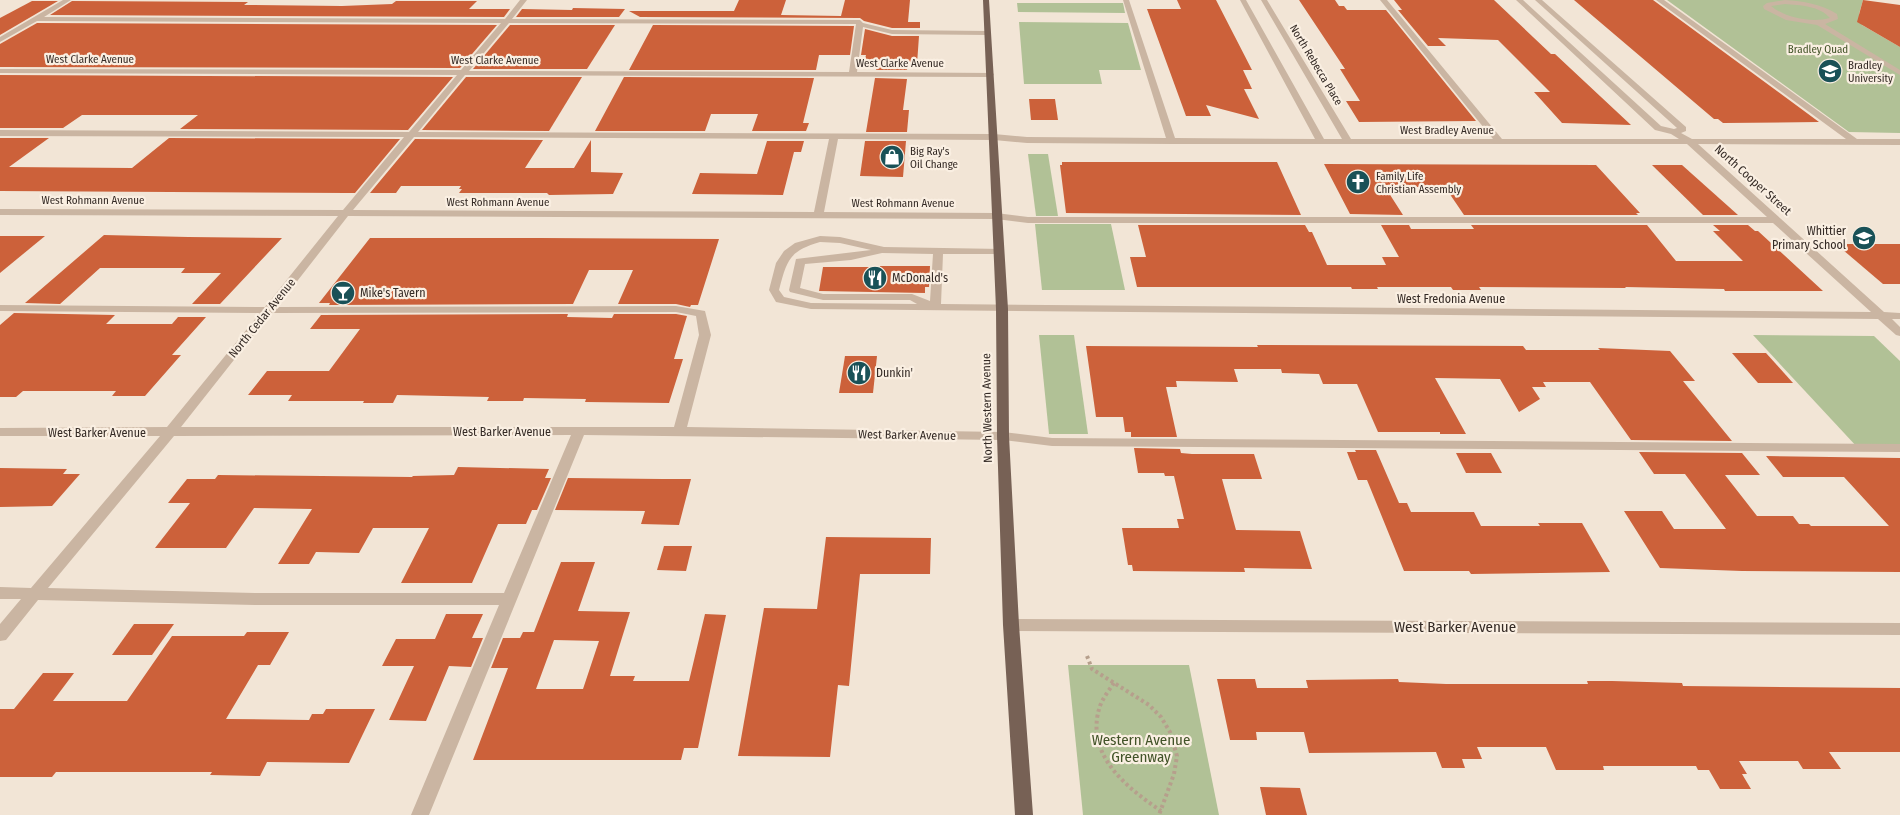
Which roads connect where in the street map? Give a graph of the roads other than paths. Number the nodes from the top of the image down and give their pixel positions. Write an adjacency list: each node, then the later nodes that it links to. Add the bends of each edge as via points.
1 (68, 0): 11 (street)
2 (524, 0): 12 (street, North Cedar Avenue)
3 (986, 0): 15 (main road, North Western Avenue)
4 (1126, 0): 27 (street)
5 (1243, 0): 28 (street)
6 (1264, 0): 29 (street, North Rebecca Place)
7 (1383, 0): 30 (street)
8 (1519, 0): 22 (street, North Cooper Street, via 1658,128)
9 (1538, 0): 22 (street, via 1683,129)
10 (1659, 0): 32 (street)
11 (36, 19): 12 (street); 16 (street)
12 (507, 20): 14 (street, via 855,21); 18 (street, North Cedar Avenue)
13 (1819, 23): 13 (street, via 1830,22 1834,16 1804,4 1781,2 1767,6 1779,16); 19 (street)
14 (861, 25): 15 (street, via 892,32); 20 (street)
15 (987, 33): 21 (main road, North Western Avenue)
16 (0, 40)
17 (0, 70): 18 (street, West Clarke Avenue)
18 (464, 71): 20 (street, West Clarke Avenue); 24 (street, North Cedar Avenue)
19 (1900, 73)
20 (853, 74): 21 (street, West Clarke Avenue)
21 (990, 75): 26 (main road, North Western Avenue)
22 (1674, 132): 31 (street, North Cooper Street)
23 (0, 133): 24 (street, West Bradley Avenue)
24 (411, 134): 25 (street, West Bradley Avenue); 35 (street, North Cedar Avenue)
25 (834, 137): 26 (street, West Bradley Avenue); 36 (street)
26 (994, 138): 27 (street, West Bradley Avenue); 37 (main road, North Western Avenue)
27 (1171, 141): 28 (street, West Bradley Avenue)
28 (1321, 141): 29 (street, West Bradley Avenue)
29 (1348, 141): 30 (street, West Bradley Avenue)
30 (1498, 141): 31 (street, West Bradley Avenue)
31 (1689, 141): 32 (street, West Bradley Avenue); 38 (street, North Cooper Street)
32 (1855, 142): 33 (street, West Bradley Avenue)
33 (1900, 142)
34 (0, 212): 35 (street, West Rohmann Avenue)
35 (345, 214): 36 (street, West Rohmann Avenue); 45 (street, North Cedar Avenue)
36 (818, 214): 37 (street, West Rohmann Avenue)
37 (996, 216): 38 (street, West Rohmann Avenue, via 1028,220); 41 (main road, North Western Avenue)
38 (1778, 220): 46 (street, North Cooper Street)
39 (884, 250): 40 (street); 43 (street, via 851,257 800,261 794,290 823,298 912,296); 43 (street, West Fredonia Avenue, via 830,239 799,245 781,263 774,290 780,300 811,306)
40 (938, 251): 41 (street); 43 (street)
41 (998, 251): 44 (main road, North Western Avenue)
42 (0, 308): 45 (street)
43 (935, 308): 44 (street, West Fredonia Avenue)
44 (1002, 309): 46 (street, West Fredonia Avenue); 53 (main road, North Western Avenue)
45 (268, 310): 50 (street, via 676,309 701,313 705,335); 52 (street, North Cedar Avenue)
46 (1880, 316): 47 (street, West Fredonia Avenue); 48 (street, North Cooper Street)
47 (1900, 316)
48 (1900, 333)
49 (579, 431): 50 (street, West Barker Avenue); 52 (street, West Barker Avenue); 57 (street)
50 (679, 431): 53 (street, West Barker Avenue)
51 (0, 432): 52 (street, West Barker Avenue)
52 (169, 434): 56 (street, North Cedar Avenue)
53 (1004, 436): 54 (street, West Barker Avenue, via 1052,442); 58 (main road, North Western Avenue)
54 (1900, 448)
55 (0, 593): 56 (street)
56 (36, 593): 57 (street, via 255,599); 60 (street, North Cedar Avenue)
57 (510, 599): 61 (street)
58 (1011, 625): 59 (street, West Barker Avenue); 62 (main road, North Western Avenue)
59 (1900, 629)
60 (0, 635)
61 (420, 815)
62 (1024, 815)

